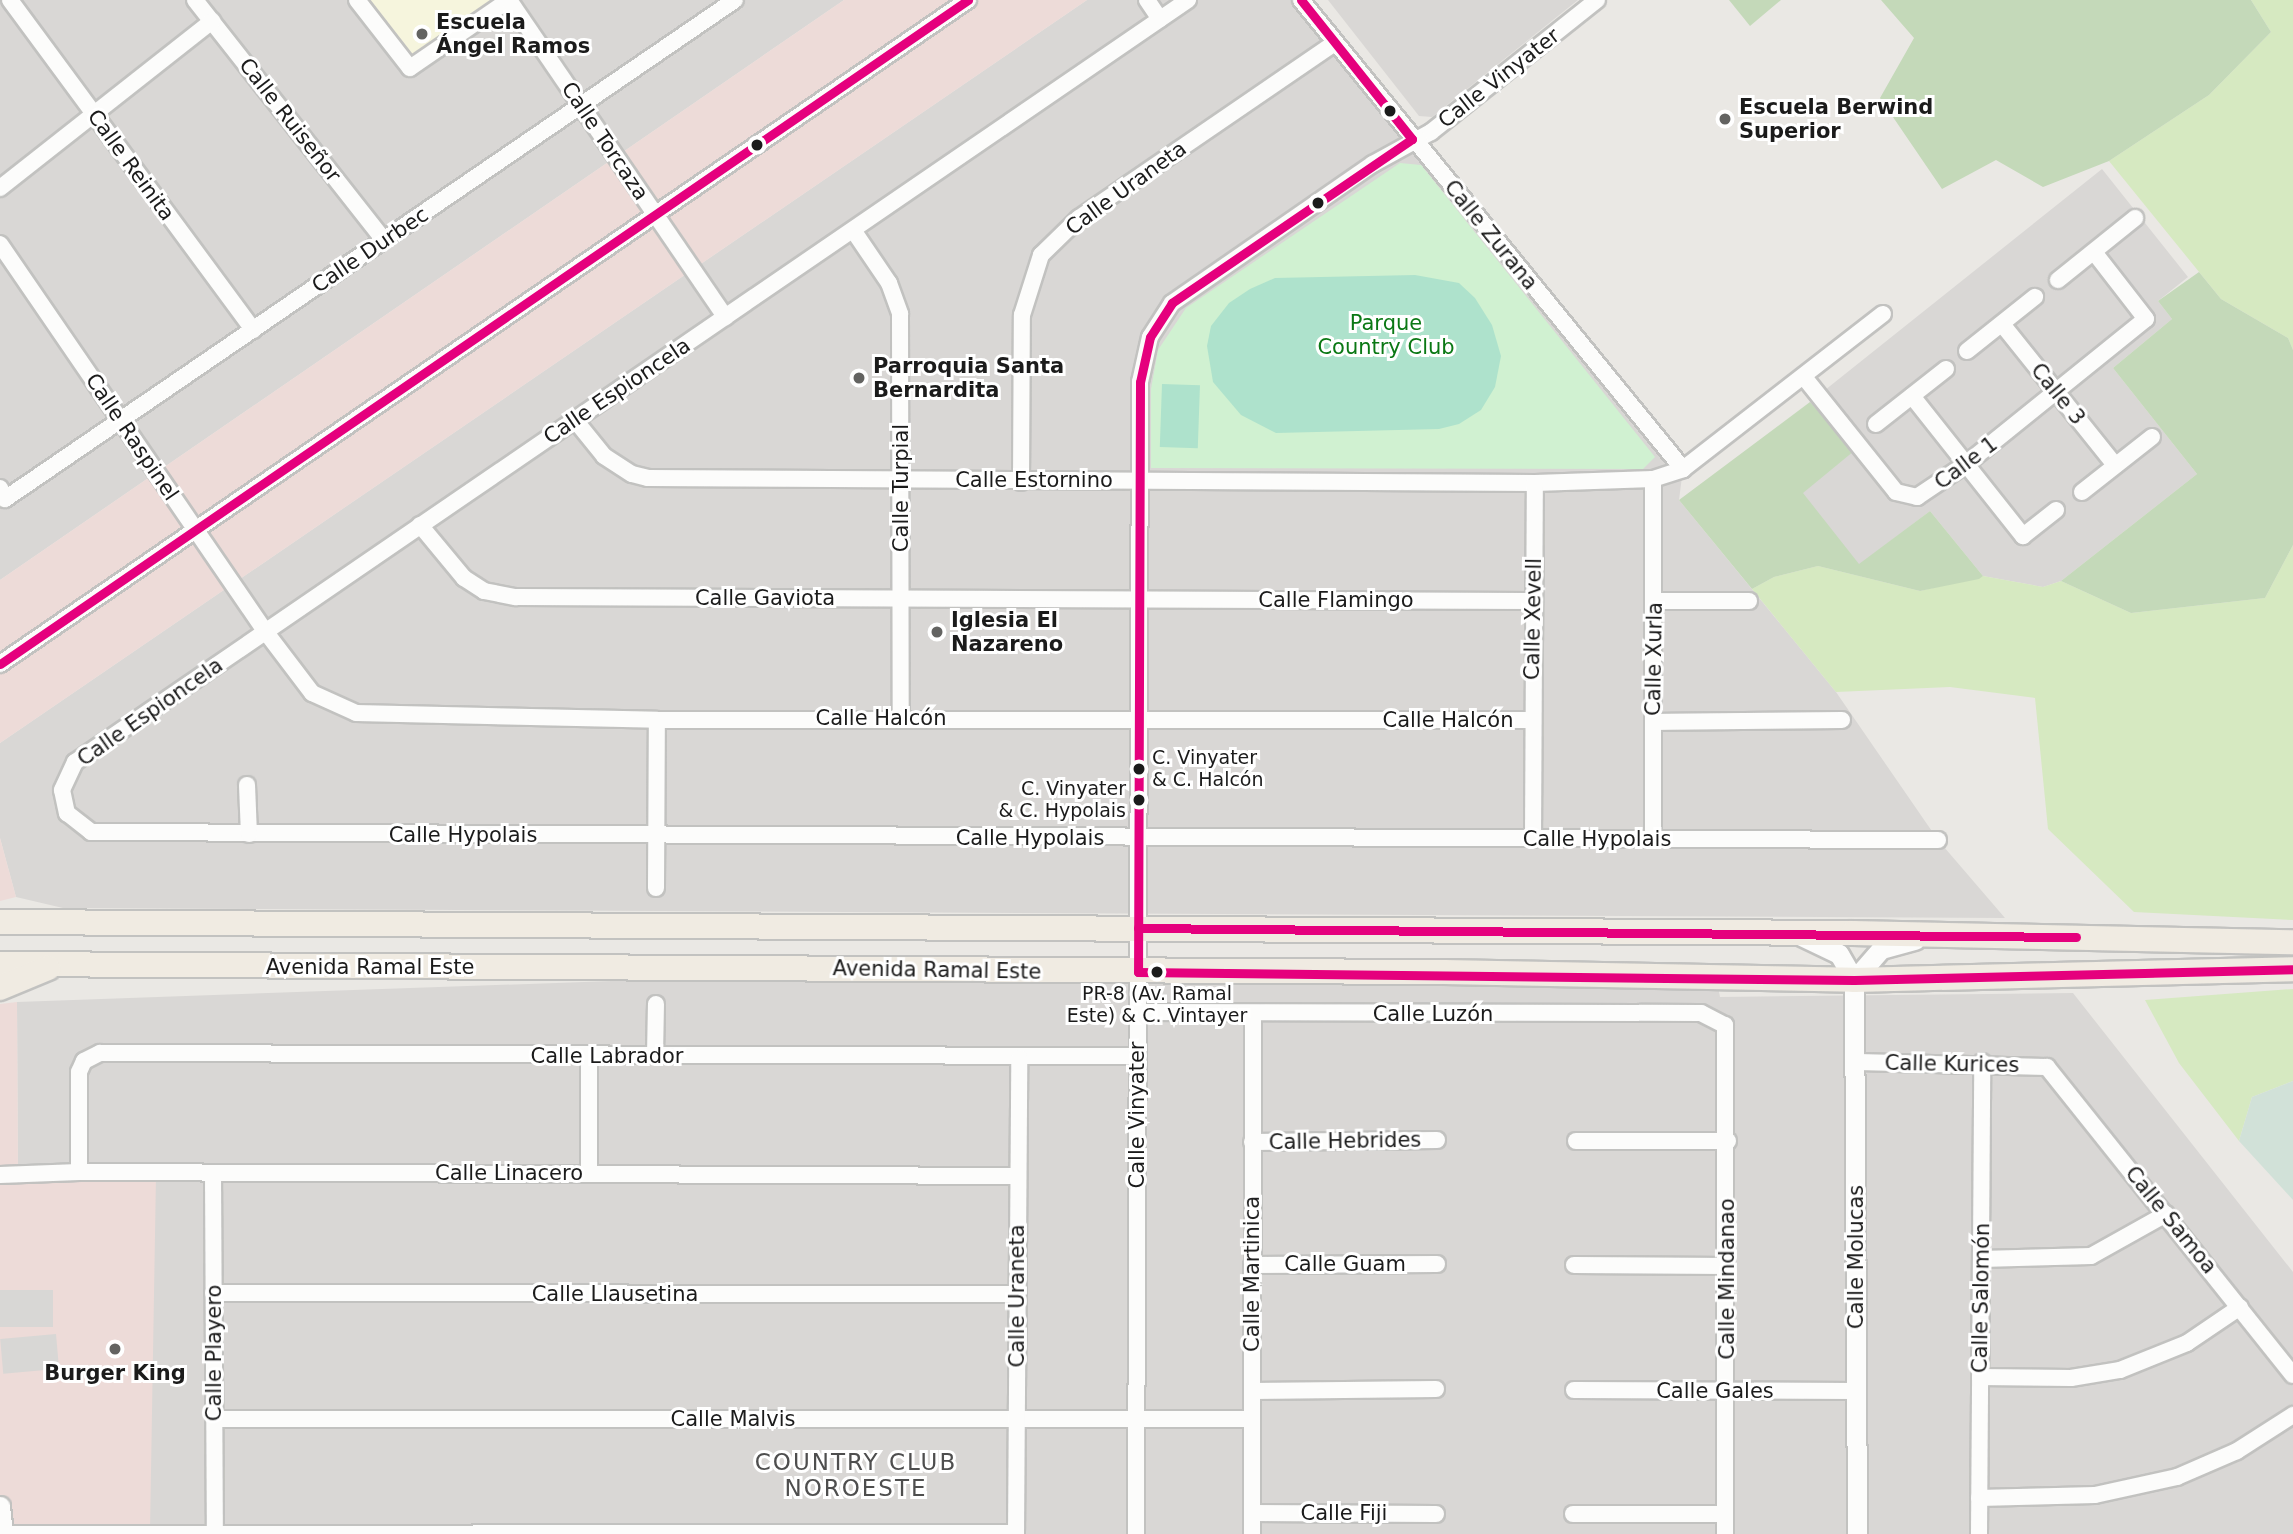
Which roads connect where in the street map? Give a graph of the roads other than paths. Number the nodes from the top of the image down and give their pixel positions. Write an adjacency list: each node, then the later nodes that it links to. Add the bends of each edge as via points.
1 (10, 0): 15 (street, Calle Reinita)
2 (195, 0): 12 (street, Calle Ruiseñor)
3 (357, 0): 4 (street, via 411,68)
4 (509, 0): 14 (street, Calle Torcaza)
5 (735, 0): 14 (street, Calle Durbec)
6 (968, 0): 18 (street)
7 (1147, 0): 11 (street)
8 (1188, 0): 11 (street, Calle Espioncela)
9 (1301, 0): 13 (street, Calle Zurana)
10 (1597, 0): 16 (street, Calle Vinyater, via 1431,132)
11 (1160, 19): 20 (street, Calle Espioncela)
12 (212, 21): 15 (street); 21 (street, Calle Ruiseñor)
13 (1335, 43): 16 (street, Calle Zurana); 45 (street, Calle Uraneta, via 1079,218 1041,255 1022,315)
14 (581, 105): 18 (street, Calle Torcaza); 21 (street, Calle Durbec)
15 (93, 114): 17 (street); 29 (street, Calle Reinita)
16 (1412, 139): 41 (street, Calle Zurana); 44 (street, Calle Vinyater, via 1172,303 1150,337 1140,382)
17 (0, 188)
18 (656, 214): 27 (street, Calle Torcaza); 51 (street)
19 (2135, 218): 23 (street)
20 (853, 230): 27 (street, Calle Espioncela); 43 (street, Calle Turpial, via 889,283 900,314)
21 (384, 240): 29 (street, Calle Durbec)
22 (0, 244): 36 (street, Calle Raspinel)
23 (2094, 252): 24 (street); 33 (street, Calle 1, via 2146,320)
24 (2058, 280)
25 (2035, 298): 28 (street)
26 (1883, 314): 32 (street, Calle Estornino)
27 (725, 317): 35 (street, Calle Espioncela)
28 (2002, 324): 30 (street); 33 (street, Calle 3)
29 (253, 330): 36 (street, Calle Durbec)
30 (1967, 351)
31 (1946, 369): 34 (street)
32 (1804, 377): 39 (street, Calle 1, via 1896,492 1917,497); 41 (street, Calle Estornino)
33 (2056, 392): 39 (street, Calle 1); 40 (street, Calle 3)
34 (1913, 396): 37 (street); 39 (street)
35 (575, 420): 43 (street, Calle Estornino, via 604,456 632,474 648,478); 50 (street, Calle Espioncela)
36 (121, 421): 48 (street, Calle Durbec); 51 (street, Calle Raspinel)
37 (1876, 424)
38 (2152, 437): 40 (street)
39 (1966, 464): 49 (street, via 2023,536)
40 (2115, 464): 47 (street)
41 (1683, 468): 42 (street, Calle Estornino)
42 (1653, 479): 46 (street, Calle Estornino); 55 (street, Calle Xurla)
43 (902, 480): 45 (street, Calle Estornino); 52 (street, Calle Turpial)
44 (1139, 480): 45 (street, Calle Estornino); 46 (street, Calle Estornino); 53 (street, Calle Vinyater)
45 (1021, 482)
46 (1535, 483): 54 (street, Calle Xevell)
47 (2082, 492)
48 (3, 494)
49 (2056, 510)
50 (420, 526): 52 (street, Calle Gaviota, via 464,578 484,591 516,597); 57 (street, Calle Espioncela)
51 (195, 529): 57 (street, Calle Raspinel); 58 (street)
52 (901, 599): 53 (street, Calle Gaviota); 59 (street, Calle Turpial)
53 (1139, 600): 54 (street, Calle Flamingo); 60 (street, Calle Vinyater)
54 (1534, 601): 62 (street, Calle Xevell)
55 (1655, 601): 56 (street); 64 (street, Calle Xurla)
56 (1749, 601)
57 (265, 631): 61 (street, Calle Halcón, via 312,693 356,713); 66 (street, Calle Espioncela, via 75,762)
58 (0, 664)
59 (901, 717): 60 (street, Calle Halcón); 61 (street, Calle Halcón)
60 (1138, 718): 62 (street, Calle Halcón); 69 (street, Calle Vinyater)
61 (657, 720): 68 (street)
62 (1532, 720): 70 (street, Calle Xevell)
63 (1843, 720): 64 (street)
64 (1653, 722): 71 (street, Calle Xurla)
65 (247, 785): 67 (street)
66 (62, 793): 67 (street, Calle Hypolais, via 67,813 91,832)
67 (248, 834): 68 (street, Calle Hypolais)
68 (656, 836): 69 (street, Calle Hypolais); 73 (street)
69 (1138, 838): 70 (street, Calle Hypolais); 77 (street, Calle Vinyater)
70 (1533, 839): 71 (street, Calle Hypolais)
71 (1653, 839): 72 (street, Calle Hypolais)
72 (1938, 840)
73 (656, 887)
74 (0, 910): 76 (main road)
75 (0, 922): 76 (main road, Avenida Ramal Este)
76 (68, 923): 77 (main road, Avenida Ramal Este)
77 (1138, 928): 78 (main road, Avenida Ramal Este); 84 (street, Calle Vinyater)
78 (1789, 933): 79 (main road, Avenida Ramal Este); 85 (street, via 1839,954)
79 (1947, 937): 80 (main road, Avenida Ramal Este); 85 (street, via 1881,949)
80 (2293, 942)
81 (0, 964): 82 (main road, Avenida Ramal Este)
82 (55, 965): 84 (main road, Avenida Ramal Este); 86 (main road)
83 (2293, 969): 85 (main road, Avenida Ramal Este)
84 (1138, 972): 85 (main road, Avenida Ramal Este); 88 (street, Calle Vinyater)
85 (1854, 979): 95 (street, Calle Molucas)
86 (0, 988)
87 (656, 1004): 91 (street)
88 (1137, 1012): 89 (street, Calle Luzón); 93 (street, Calle Vinyater)
89 (1252, 1014): 90 (street, Calle Luzón, via 1701,1013); 101 (street, Calle Martinica)
90 (1726, 1025): 100 (street, Calle Mindanao)
91 (655, 1055): 92 (street, Calle Labrador); 94 (street, Calle Labrador)
92 (589, 1056): 102 (street, Calle Labrador, via 100,1053 82,1066); 104 (street)
93 (1137, 1056): 94 (street, Calle Labrador); 126 (street, Calle Vinyater)
94 (1019, 1058): 106 (street, Calle Uraneta)
95 (1857, 1062): 96 (street, Calle Kurices); 122 (street, Calle Molucas)
96 (1982, 1062): 97 (street, Calle Kurices); 108 (street, Calle Salomón)
97 (2047, 1067): 107 (street, Calle Samoa)
98 (1437, 1140): 101 (street, Calle Hebrides)
99 (1576, 1141): 100 (street)
100 (1728, 1141): 112 (street, Calle Mindanao)
101 (1252, 1142): 110 (street, Calle Martinica)
102 (79, 1172): 103 (street, Calle Linacero); 105 (street, Calle Linacero)
103 (213, 1173): 104 (street, Calle Linacero); 113 (street, Calle Playero)
104 (589, 1173): 106 (street, Calle Linacero)
105 (0, 1175)
106 (1018, 1176): 114 (street, Calle Uraneta)
107 (2166, 1214): 108 (street, via 2091,1256); 115 (street, Calle Samoa)
108 (1981, 1259): 117 (street, Calle Salomón)
109 (1437, 1264): 110 (street, Calle Guam)
110 (1252, 1265): 120 (street, Calle Martinica)
111 (1574, 1265): 112 (street)
112 (1727, 1266): 121 (street, Calle Mindanao)
113 (214, 1293): 114 (street, Calle Llausetina); 124 (street, Calle Playero)
114 (1017, 1294): 125 (street, Calle Uraneta)
115 (2240, 1307): 116 (street, Calle Samoa); 117 (street, via 2188,1343 2120,1370 2071,1378)
116 (2293, 1375)
117 (1980, 1377): 128 (street, Calle Salomón)
118 (1436, 1389): 120 (street)
119 (1574, 1390): 121 (street, Calle Gales)
120 (1252, 1391): 127 (street, Calle Martinica)
121 (1727, 1391): 122 (street, Calle Gales); 133 (street, Calle Mindanao)
122 (1855, 1391): 140 (street, Calle Molucas)
123 (2293, 1415): 128 (street, via 2237,1451 2177,1477 2095,1495)
124 (214, 1419): 125 (street, Calle Malvis); 135 (street, Calle Playero)
125 (1017, 1419): 126 (street, Calle Malvis); 136 (street, Calle Uraneta)
126 (1136, 1419): 127 (street, Calle Malvis); 137 (street, Calle Vinyater)
127 (1252, 1419): 130 (street, Calle Martinica)
128 (1979, 1498): 141 (street, Calle Salomón)
129 (0, 1506): 134 (street)
130 (1252, 1513): 131 (street, Calle Fiji); 138 (street, Calle Martinica)
131 (1436, 1514)
132 (1573, 1514): 133 (street)
133 (1726, 1514): 139 (street, Calle Mindanao)
134 (2, 1534): 135 (street)
135 (215, 1534): 136 (street)
136 (1016, 1534)
137 (1136, 1534)
138 (1252, 1534)
139 (1725, 1534)
140 (1857, 1534)
141 (1979, 1534)

